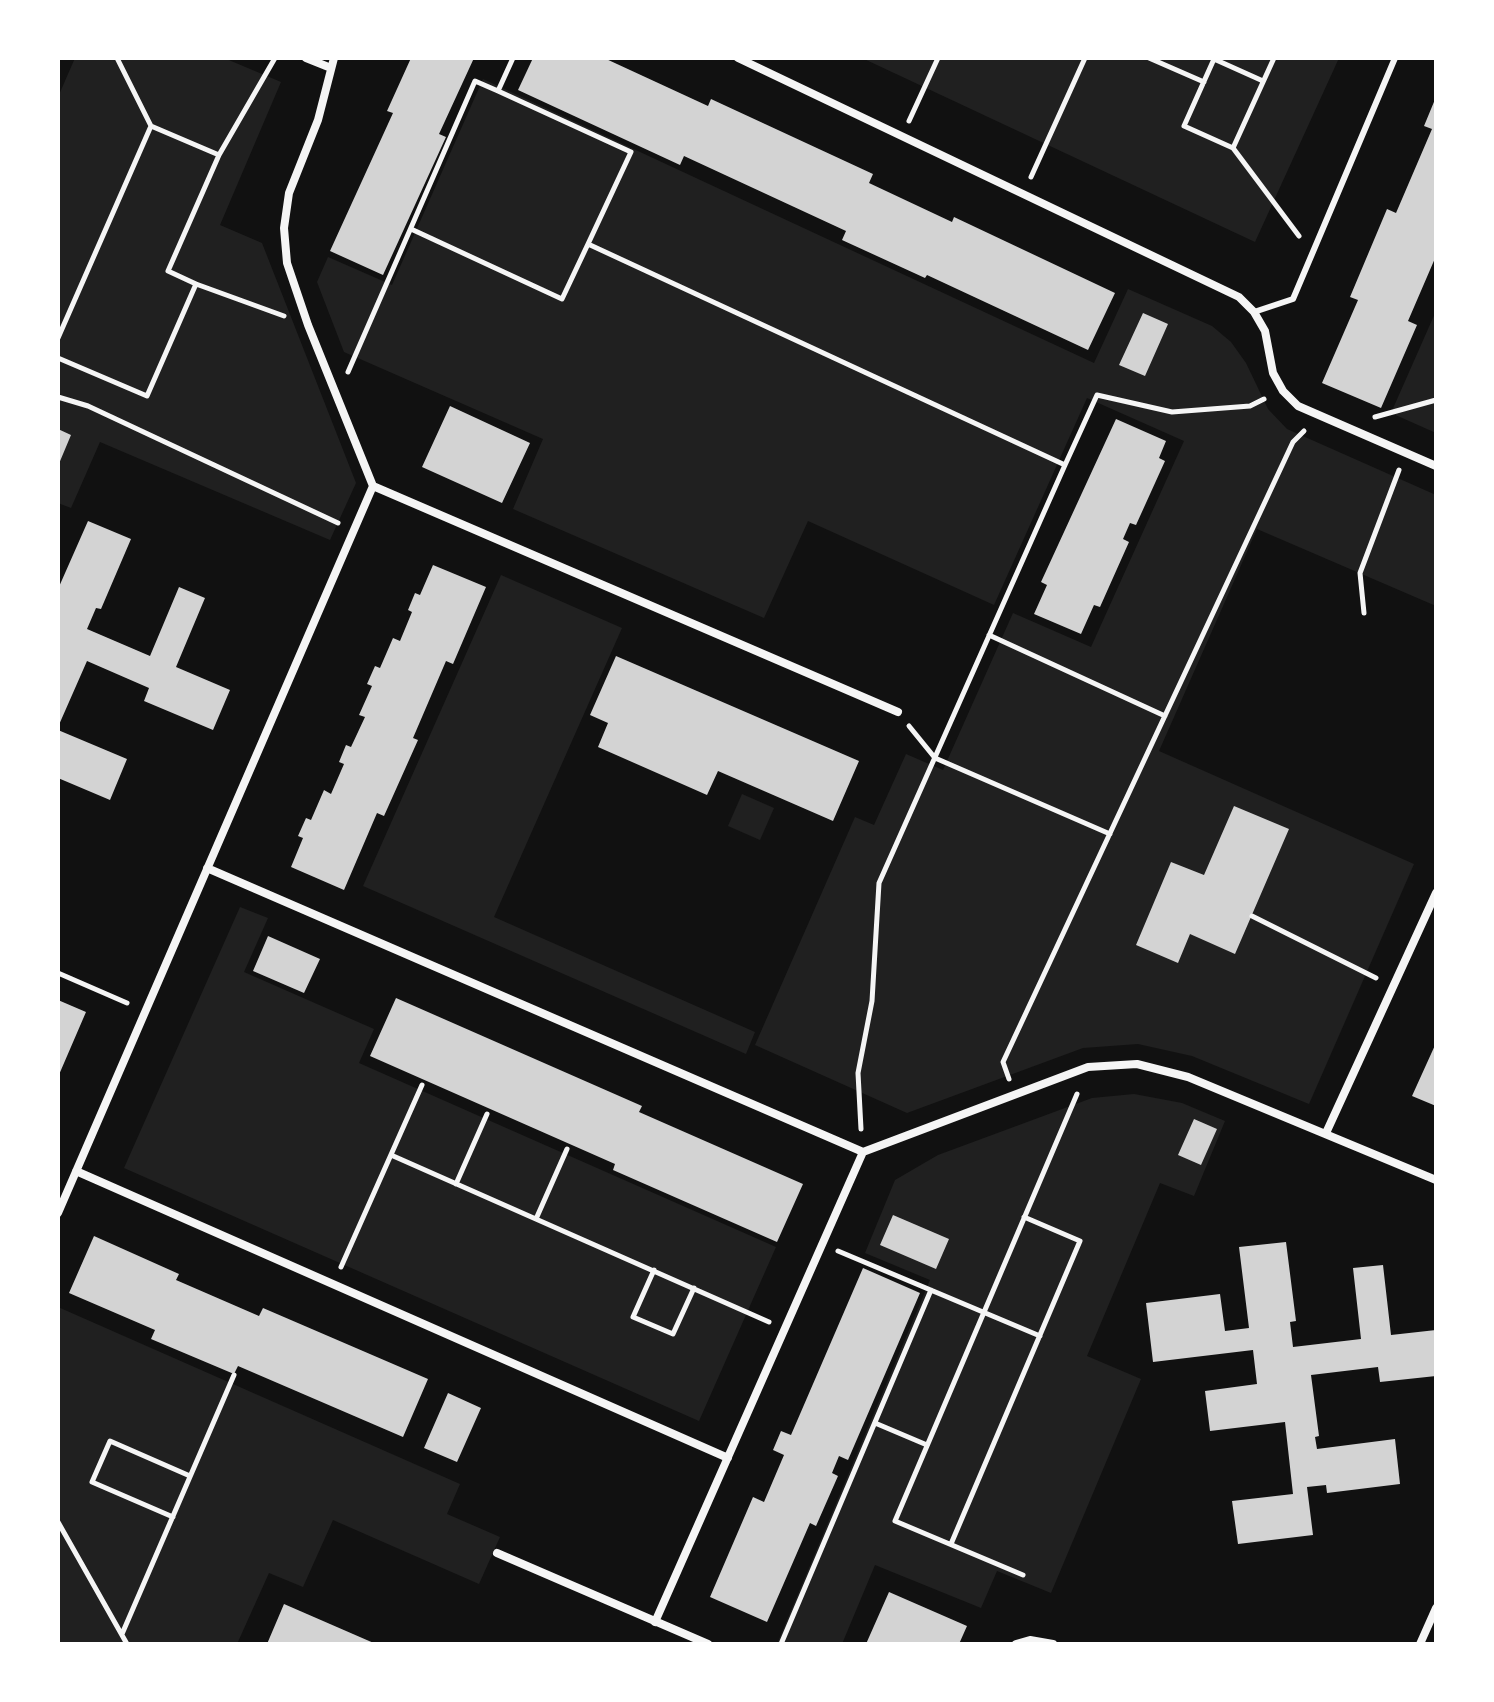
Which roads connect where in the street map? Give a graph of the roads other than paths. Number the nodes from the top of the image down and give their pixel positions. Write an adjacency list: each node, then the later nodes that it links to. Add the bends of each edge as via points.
1 (306, 58): 5 (street)
2 (334, 58): 5 (street)
3 (738, 58): 6 (street, via 1220,286)
4 (1395, 58): 6 (lane, via 1293,299)
5 (331, 68): 8 (street, via 318,120 289,193 287,263)
6 (1254, 312): 7 (street, via 1265,331 1273,373 1298,406)
7 (1436, 466)
8 (373, 486): 9 (street); 10 (street)
9 (898, 712)
10 (207, 868): 13 (street); 14 (street)
11 (1436, 893): 12 (street)
12 (1326, 1133): 13 (street, via 1188,1077 1137,1064 1088,1067); 15 (street)
13 (863, 1152): 17 (street)
14 (76, 1171): 16 (street); 17 (street)
15 (1436, 1180)
16 (58, 1213)
17 (728, 1458): 20 (street)
18 (497, 1553): 20 (street)
19 (1436, 1608): 24 (street)
20 (655, 1622): 21 (street)
21 (708, 1644)
22 (1016, 1644): 23 (street)
23 (1053, 1644)
24 (1420, 1644)

